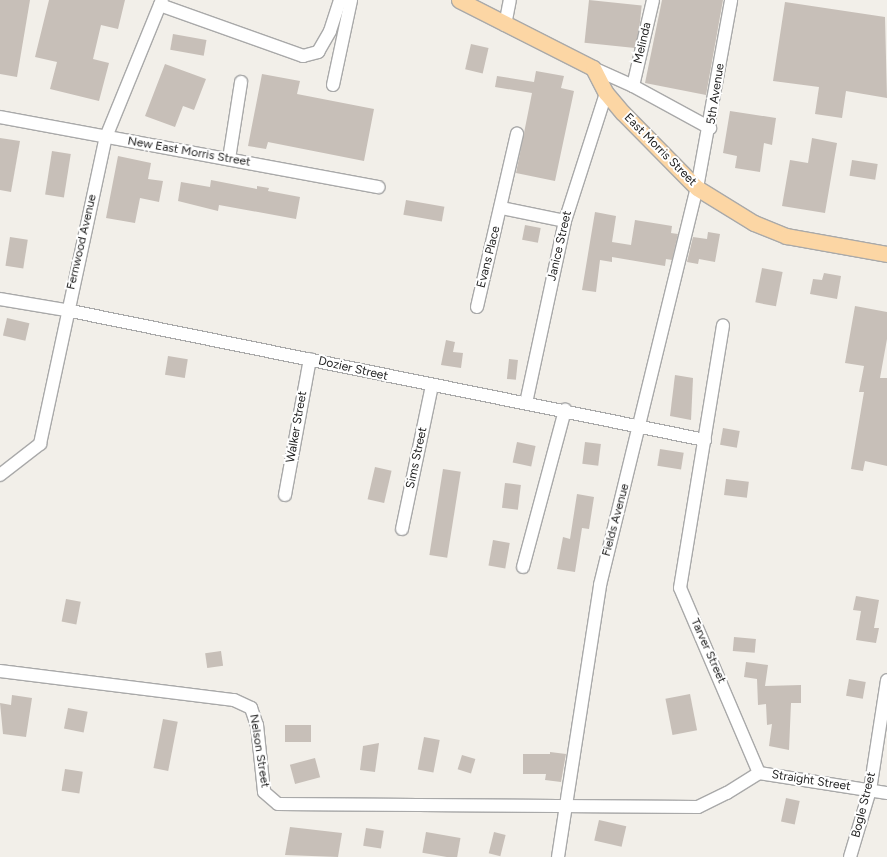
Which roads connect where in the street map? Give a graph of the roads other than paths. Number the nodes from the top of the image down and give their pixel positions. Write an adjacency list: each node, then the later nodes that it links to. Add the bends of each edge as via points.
1 (340, 0): 7 (street, via 330,31 318,52 303,56)
2 (351, 0): 11 (street)
3 (458, 0): 8 (main road)
4 (510, 0): 8 (street)
5 (653, 0): 12 (street, Melinda)
6 (731, 0): 15 (street, 5th Avenue)
7 (161, 2): 17 (street, Fernwood Avenue)
8 (505, 25): 9 (main road)
9 (593, 68): 12 (street); 13 (main road, East Morris Street)
10 (241, 82): 18 (street)
11 (333, 85)
12 (634, 86): 15 (street)
13 (606, 93): 20 (main road, East Morris Street); 22 (street, Janice Street)
14 (0, 117): 17 (street, New East Morris Street)
15 (710, 128): 20 (street, 5th Avenue)
16 (518, 134): 21 (street, Evans Place)
17 (106, 137): 18 (street, New East Morris Street); 26 (street, Fernwood Avenue)
18 (229, 159): 19 (street, New East Morris Street)
19 (379, 187)
20 (697, 188): 23 (main road, East Morris Street, via 754,224 786,236); 32 (street, Fields Avenue)
21 (502, 208): 22 (street); 25 (street, Evans Place)
22 (565, 221): 30 (street, Janice Street)
23 (887, 254)
24 (0, 299): 26 (street, Dozier Street)
25 (477, 307)
26 (66, 310): 28 (street, Dozier Street); 34 (street, Fernwood Avenue, via 40,444)
27 (723, 326): 33 (street, Tarver Street)
28 (310, 359): 29 (street, Dozier Street); 35 (street, Walker Street)
29 (432, 386): 30 (street, Dozier Street); 36 (street, Sims Street)
30 (526, 403): 31 (street, Dozier Street)
31 (565, 410): 32 (street, Dozier Street); 37 (street)
32 (641, 426): 33 (street, Dozier Street); 43 (street, Fields Avenue, via 600,585)
33 (705, 440): 40 (street, Tarver Street, via 680,588)
34 (0, 475)
35 (285, 495)
36 (402, 529)
37 (523, 567)
38 (0, 671): 43 (street, Nelson Street, via 234,700 251,708 257,725 264,792 278,804)
39 (887, 680): 41 (street, Bogle Street)
40 (759, 773): 41 (street, Straight Street); 43 (street, via 698,807)
41 (870, 790): 42 (street, Straight Street); 45 (street, Bogle Street)
42 (887, 793)
43 (566, 805): 44 (street, Fields Avenue)
44 (558, 857)
45 (850, 857)

